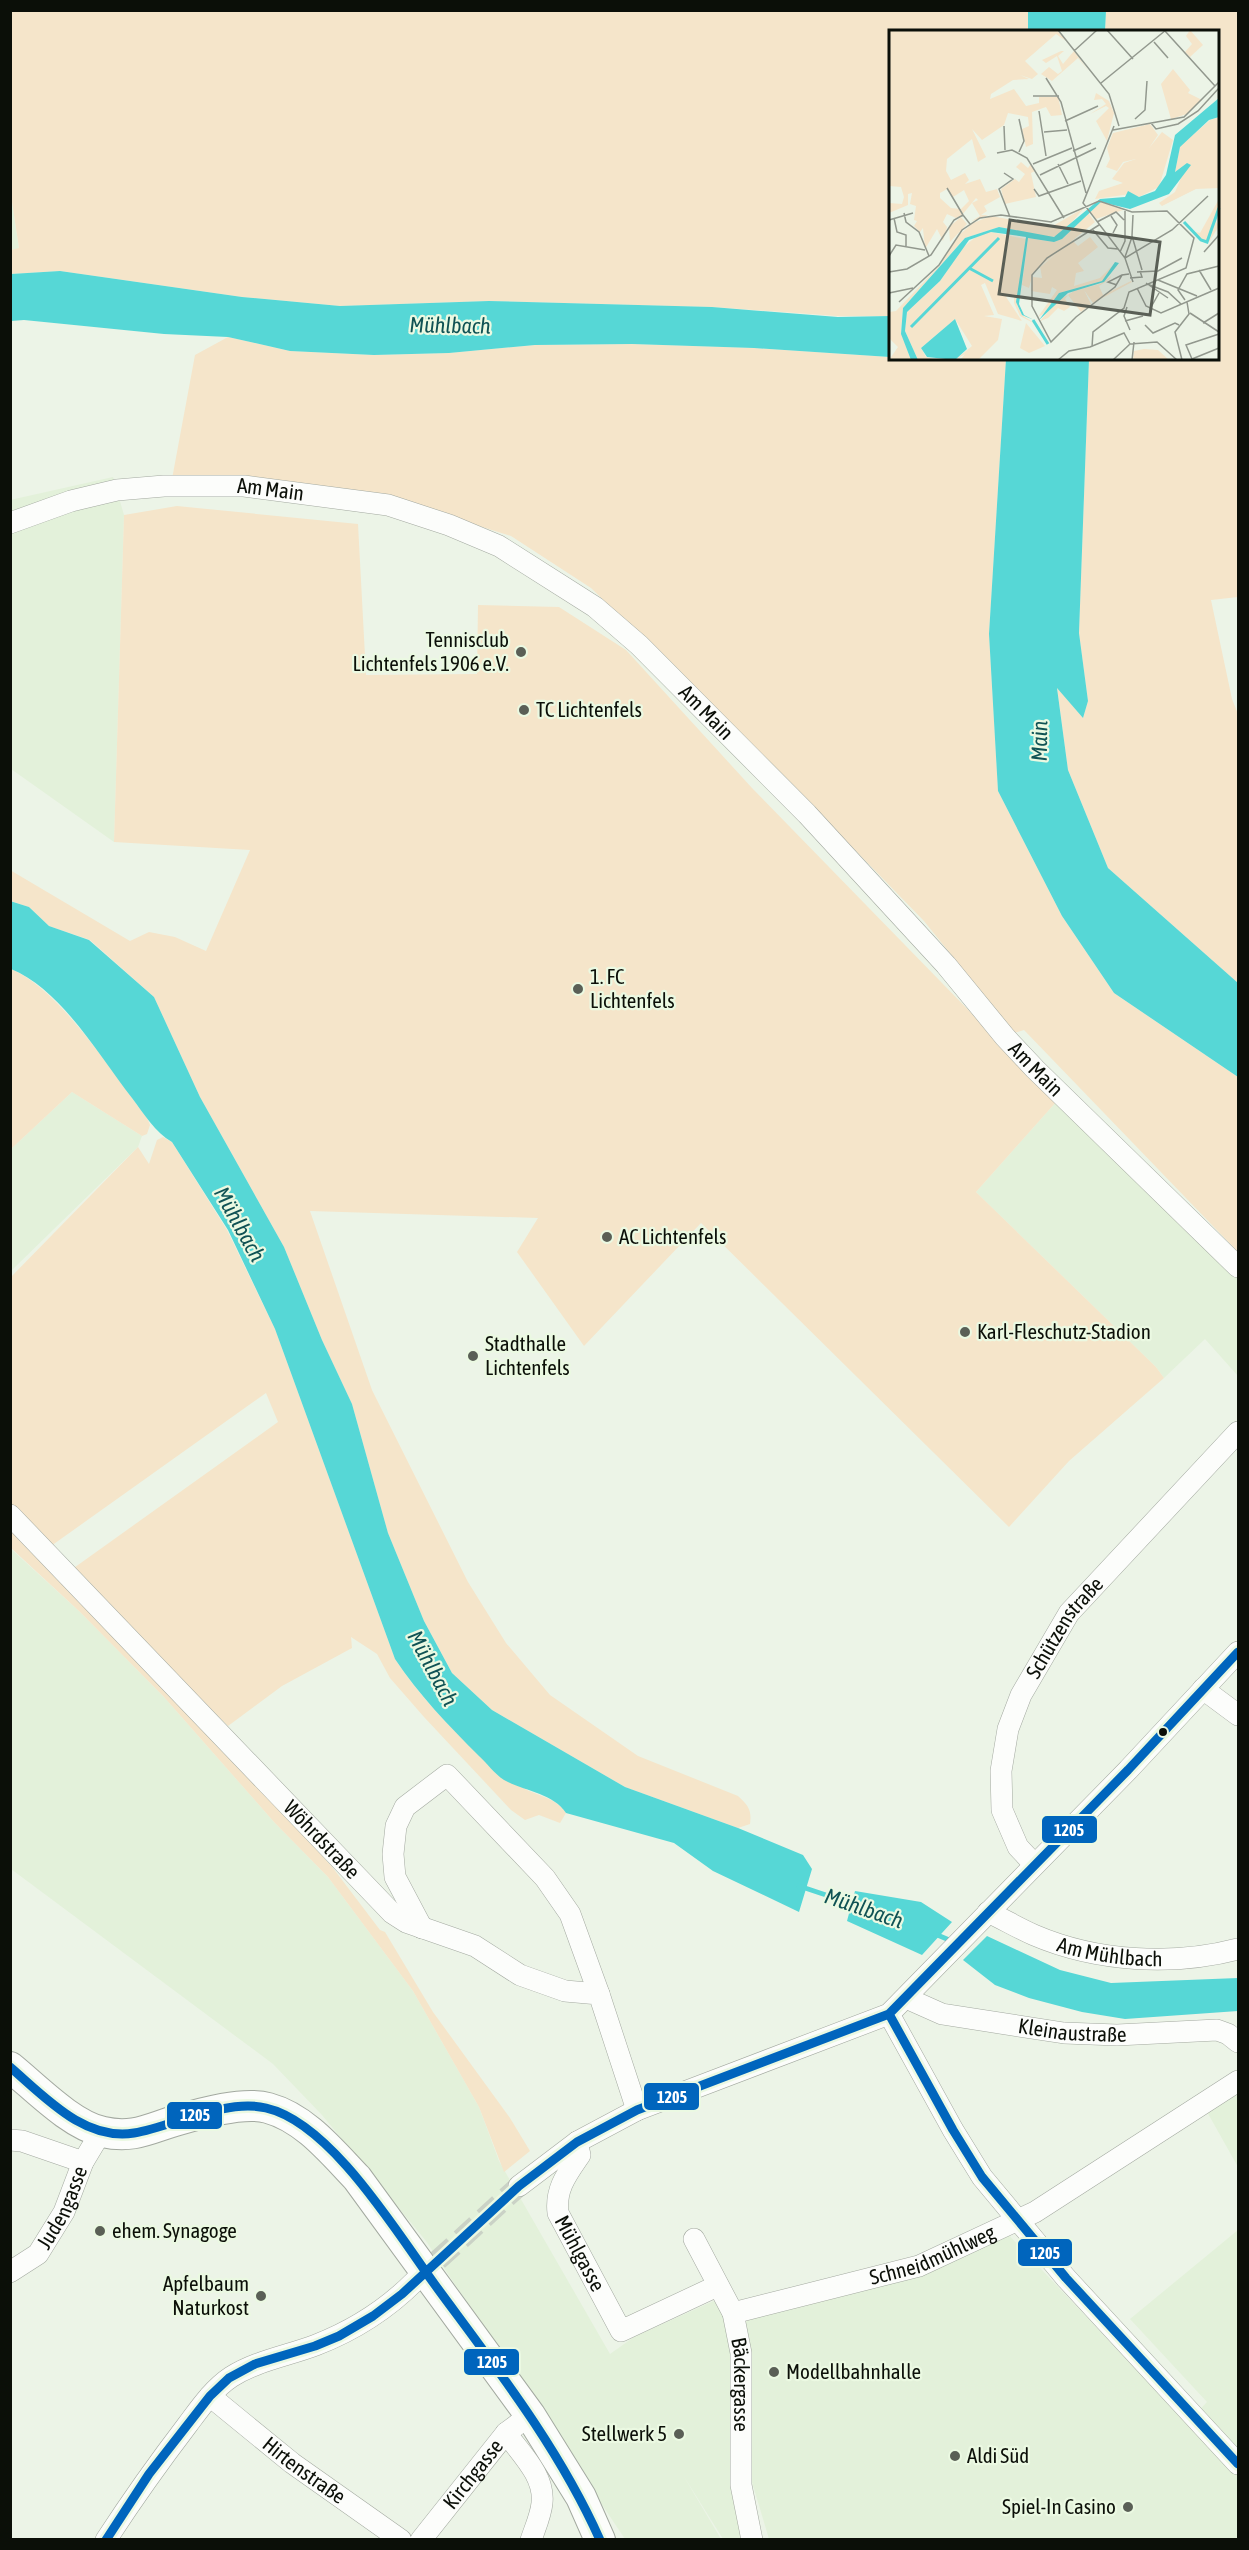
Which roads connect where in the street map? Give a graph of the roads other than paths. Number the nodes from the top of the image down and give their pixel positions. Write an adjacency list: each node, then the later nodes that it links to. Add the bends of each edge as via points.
1 (10, 523): 2 (street, Am Main, via 70,501 117,490 244,486 388,505 499,546 547,574 595,607 639,645 709,714 946,965 1035,1069)
2 (1239, 1267)
3 (1239, 1432): 8 (street, Schützenstraße, via 1069,1613 1021,1695 1008,1729 1001,1771 1002,1810 1018,1847)
4 (10, 1515): 10 (street, Wöhrdstraße, via 392,1913)
5 (1239, 1652): 6 (street)
6 (1203, 1689): 7 (street); 8 (street)
7 (1239, 1716)
8 (1034, 1864): 9 (street)
9 (984, 1916): 11 (street, Am Mühlbach, via 1087,1952 1173,1959); 13 (street)
10 (422, 1928): 12 (street, Wöhrdstraße, via 475,1946 520,1975 565,1990); 12 (street, via 395,1877 396,1826 405,1807 447,1775 545,1878 570,1914)
11 (1239, 1949)
12 (599, 1994): 18 (street)
13 (906, 1998): 14 (street); 15 (street, Kleinaustraße, via 942,2014 1064,2033 1117,2035 1217,2030)
14 (890, 2014): 18 (street); 24 (street, via 952,2130)
15 (1239, 2042)
16 (10, 2067): 19 (street, via 62,2110)
17 (1239, 2081): 24 (street, Schneidmühlweg)
18 (637, 2110): 21 (street)
19 (101, 2132): 22 (street, Judengasse); 31 (street, via 125,2136 236,2107 267,2107 298,2122 357,2178)
20 (10, 2140): 22 (street)
21 (577, 2142): 23 (street); 28 (street, Mühlgasse, via 580,2155 562,2181 556,2200 558,2213 621,2331)
22 (83, 2162): 26 (street, Judengasse, via 64,2212 38,2254)
23 (519, 2186)
24 (1016, 2221): 29 (street, Schneidmühlweg, via 919,2266); 33 (street)
25 (694, 2239): 28 (street, Bäckergasse)
26 (10, 2272)
27 (415, 2282): 30 (street, via 373,2316 339,2336 255,2364 229,2378)
28 (717, 2286): 29 (street, Bäckergasse)
29 (733, 2313): 39 (street, Bäckergasse, via 741,2353 741,2485)
30 (210, 2396): 34 (street, via 149,2474); 35 (street, Hirtenstraße, via 292,2463)
31 (530, 2415): 32 (street, Kirchgasse); 38 (street, via 581,2497)
32 (506, 2433): 36 (street, Kirchgasse); 37 (street, via 539,2479 542,2505)
33 (1239, 2464)
34 (106, 2539)
35 (401, 2540)
36 (421, 2540)
37 (531, 2540)
38 (600, 2540)
39 (752, 2540)

